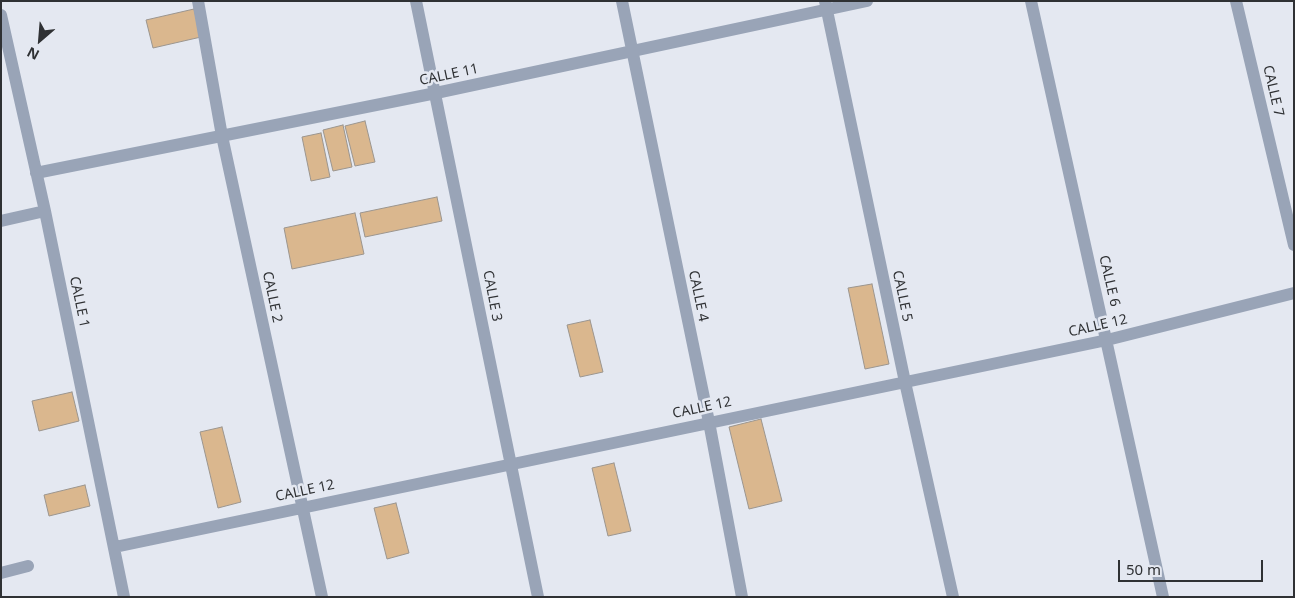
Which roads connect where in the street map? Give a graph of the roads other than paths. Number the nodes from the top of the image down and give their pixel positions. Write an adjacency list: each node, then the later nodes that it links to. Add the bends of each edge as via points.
1 (198, 1): 11 (street, CALLE 2)
2 (416, 1): 10 (street, CALLE 3)
3 (622, 1): 9 (street, CALLE 4)
4 (868, 1): 7 (street, CALLE 11)
5 (1031, 1): 17 (street, CALLE 6)
6 (1236, 1): 15 (street, CALLE 7)
7 (826, 6): 9 (street, CALLE 11); 18 (street, CALLE 5)
8 (1, 15): 12 (street, CALLE 1)
9 (633, 52): 10 (street, CALLE 11); 19 (street, CALLE 4)
10 (436, 93): 11 (street, CALLE 11); 20 (street, CALLE 3)
11 (222, 136): 12 (street, CALLE 11); 21 (street, CALLE 2)
12 (36, 173): 13 (street, CALLE 1)
13 (45, 212): 14 (street); 22 (street, CALLE 1)
14 (1, 221)
15 (1294, 245)
16 (1294, 293): 17 (street, CALLE 12)
17 (1107, 340): 18 (street, CALLE 12); 30 (street, CALLE 6)
18 (905, 382): 19 (street, CALLE 12); 29 (street, CALLE 5)
19 (709, 422): 20 (street, CALLE 12); 28 (street, CALLE 4)
20 (510, 464): 21 (street, CALLE 12); 27 (street, CALLE 3)
21 (301, 507): 22 (street, CALLE 12); 26 (street, CALLE 2)
22 (115, 547): 25 (street, CALLE 1)
23 (28, 566): 24 (street)
24 (1, 574)
25 (124, 597)
26 (322, 597)
27 (538, 597)
28 (742, 597)
29 (953, 597)
30 (1163, 597)

